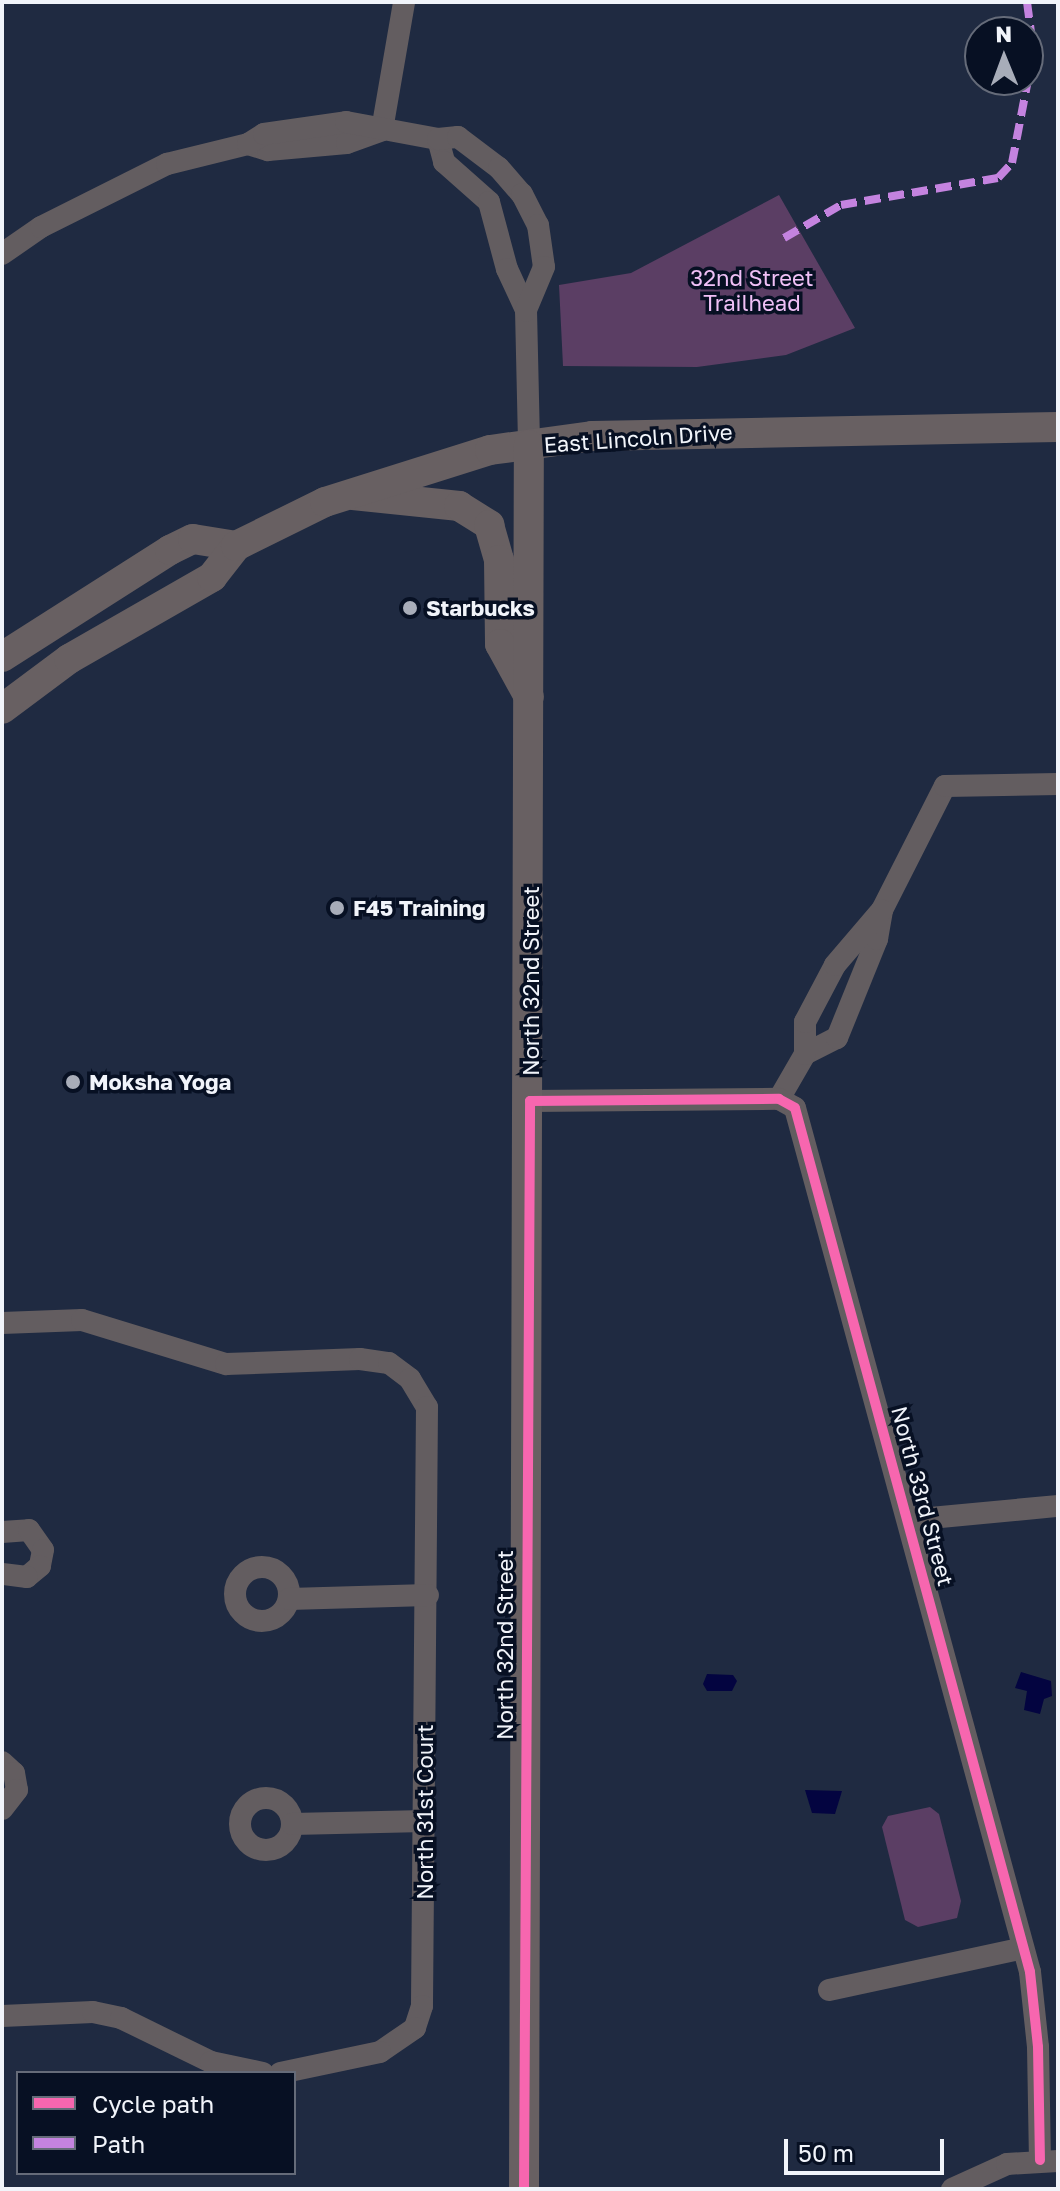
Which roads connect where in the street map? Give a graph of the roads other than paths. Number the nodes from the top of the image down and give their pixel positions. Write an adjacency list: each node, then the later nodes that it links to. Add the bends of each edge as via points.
1 (404, 2): 2 (street)
2 (382, 130): 3 (street); 6 (street, via 347,143 268,150 248,144 167,164 41,227)
3 (438, 139): 4 (street, via 458,137); 5 (street, via 444,162)
4 (499, 168): 5 (street); 7 (street, via 522,194 538,225 544,267)
5 (477, 189): 7 (street, via 489,202 507,269)
6 (2, 254)
7 (526, 310): 9 (street)
8 (1058, 427): 9 (main road, East Lincoln Drive, via 676,433)
9 (529, 445): 10 (main road, East Lincoln Drive, via 399,475); 13 (main road, North 32nd Street)
10 (347, 494): 11 (main road, East Lincoln Drive); 13 (main road, via 459,506 489,525 499,560 500,644)
11 (236, 546): 12 (main road, via 193,539 115,581); 14 (main road, East Lincoln Drive, via 212,577 69,659)
12 (2, 657)
13 (531, 701): 19 (main road, North 32nd Street)
14 (2, 709)
15 (1058, 784): 16 (street, via 945,786)
16 (882, 910): 17 (street, via 835,965 805,1022); 17 (street, via 877,939 837,1038)
17 (805, 1054): 18 (street)
18 (779, 1099): 19 (street); 22 (street, North 33rd Street, via 795,1108 802,1124)
19 (530, 1101): 37 (main road, North 32nd Street)
20 (2, 1323): 25 (street, North 31st Court, via 82,1320 226,1364 360,1359 389,1363 410,1379 427,1407)
21 (1058, 1506): 22 (street)
22 (909, 1520): 31 (street, North 33rd Street)
23 (2, 1532): 24 (street, via 29,1530 41,1541 43,1558 27,1577)
24 (2, 1574)
25 (428, 1595): 26 (street); 29 (street, North 31st Court)
26 (289, 1599)
27 (2, 1762): 28 (street, via 14,1773 17,1790)
28 (2, 1809)
29 (425, 1821): 30 (street); 35 (street, North 31st Court, via 425,1985 415,2028 380,2052)
30 (292, 1824)
31 (1023, 1948): 32 (street); 36 (street, North 33rd Street, via 1035,2007)
32 (829, 1990)
33 (2, 2016): 34 (street, via 80,2012 121,2018 211,2062)
34 (254, 2071)
35 (290, 2071)
36 (1049, 2160): 38 (street, via 1007,2164)
37 (524, 2189)
38 (952, 2189)

